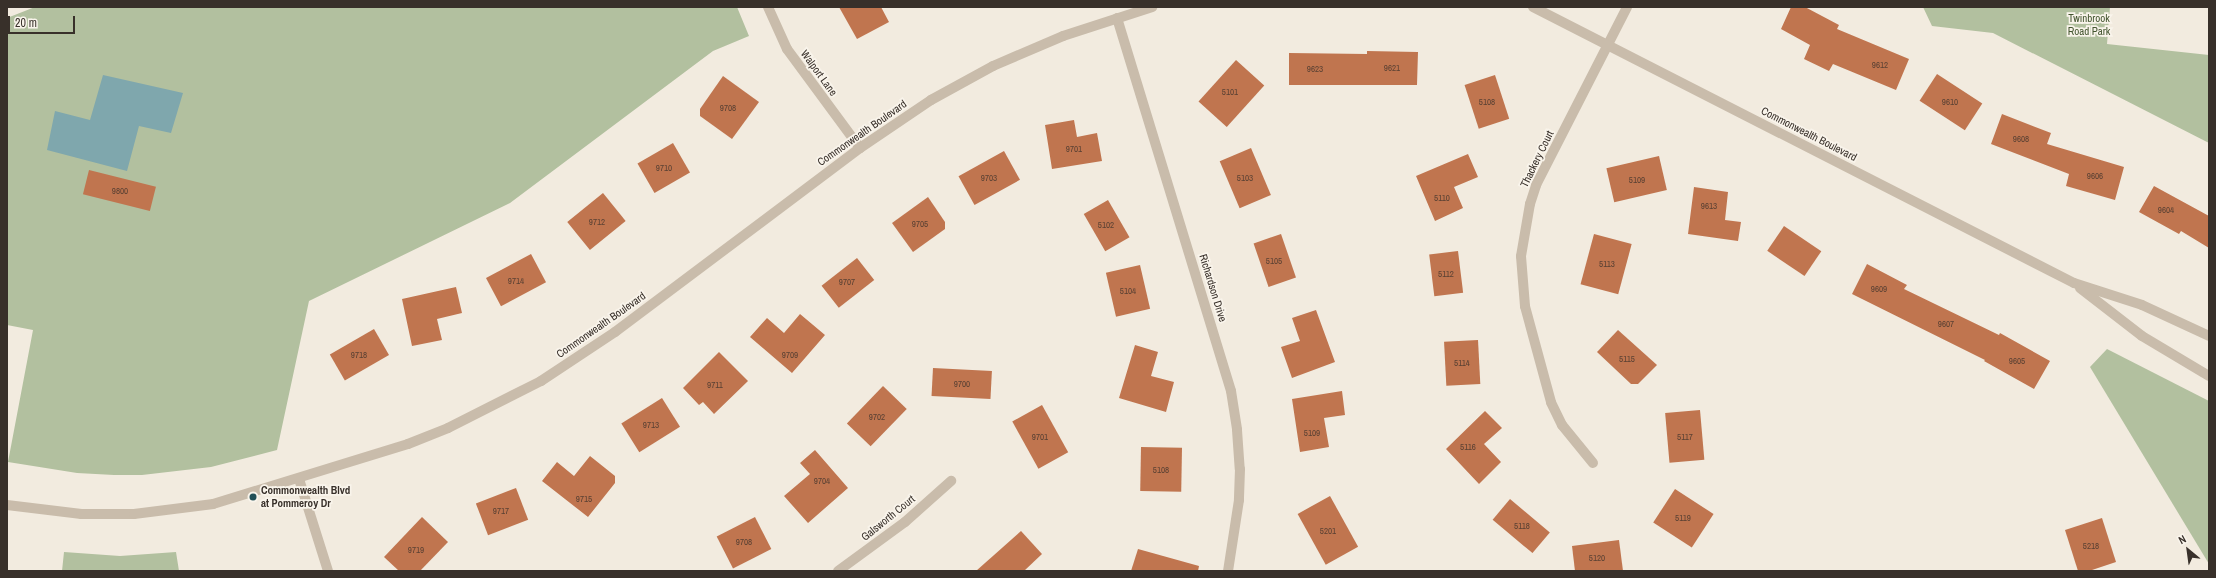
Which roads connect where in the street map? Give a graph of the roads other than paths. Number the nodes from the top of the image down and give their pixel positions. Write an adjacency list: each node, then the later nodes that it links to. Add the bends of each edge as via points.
1 (768, 7): 7 (street, Walport Lane, via 788,49)
2 (1152, 7): 5 (street, Commonwealth Boulevard)
3 (1533, 7): 6 (street, Commonwealth Boulevard)
4 (1628, 7): 6 (street, Thackery Court)
5 (1117, 18): 7 (street, Commonwealth Boulevard, via 1063,36 993,66 898,120); 17 (street, Richardson Drive, via 1231,391 1240,469 1239,500)
6 (1608, 44): 8 (street, Commonwealth Boulevard); 11 (street, Thackery Court, via 1536,185 1524,229 1521,256 1525,306 1551,402 1562,425)
7 (860, 148): 12 (street, Commonwealth Boulevard, via 615,332 541,381 434,434)
8 (2074, 283): 9 (street, Commonwealth Boulevard, via 2142,305); 10 (street, Commonwealth Boulevard, via 2142,336)
9 (2209, 336)
10 (2209, 376)
11 (1592, 463)
12 (299, 479): 14 (street, Commonwealth Boulevard, via 213,504 172,511 81,514); 15 (street)
13 (951, 481): 16 (street, Galsworth Court, via 905,522)
14 (7, 504)
15 (328, 571)
16 (838, 571)
17 (1228, 571)

